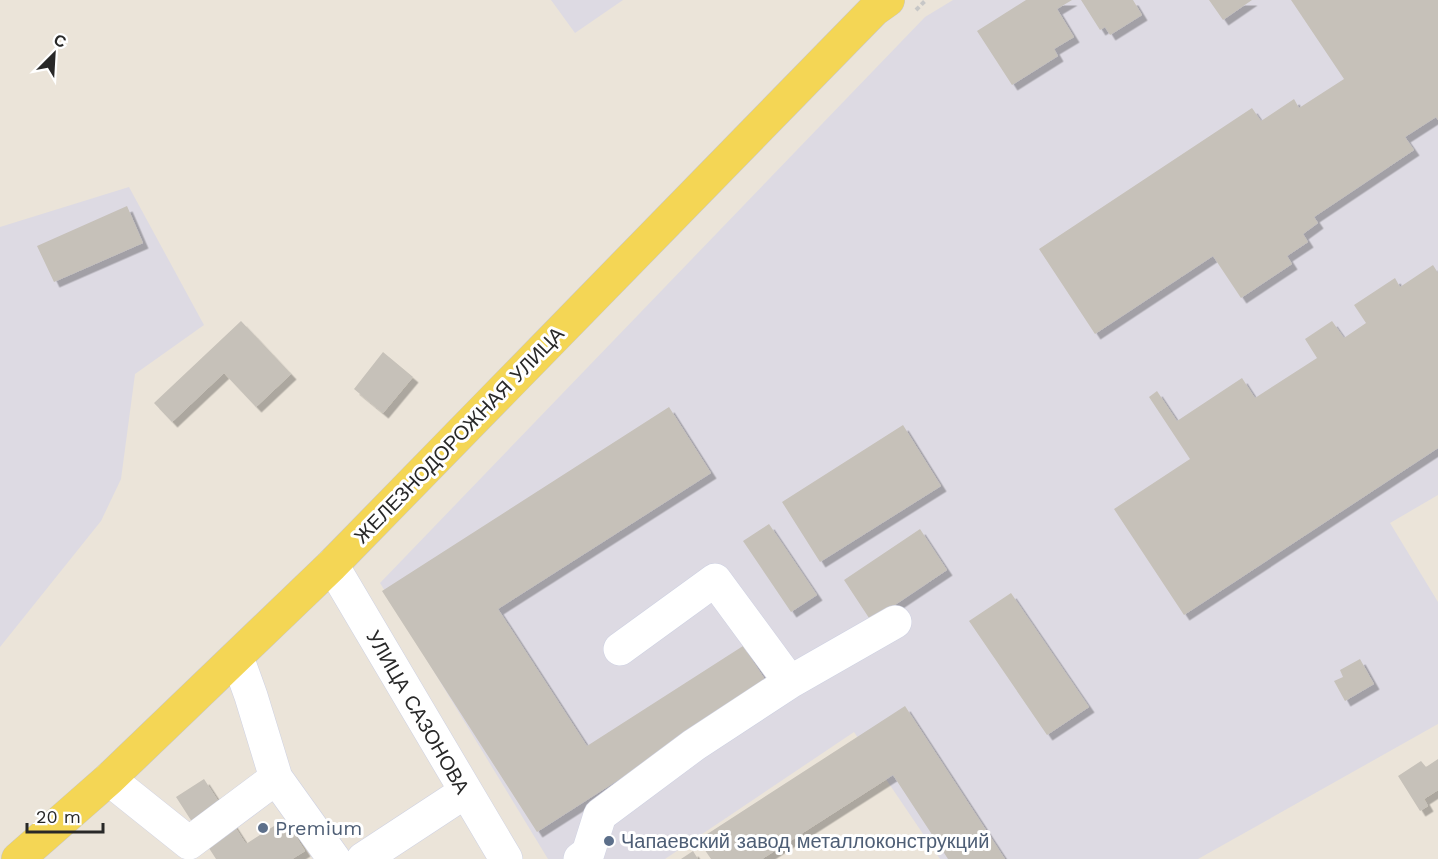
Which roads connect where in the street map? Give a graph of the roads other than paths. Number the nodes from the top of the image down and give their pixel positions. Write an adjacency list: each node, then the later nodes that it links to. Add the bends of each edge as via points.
1 (888, 0): 2 (main road, ЖЕЛЕЗНОДОРОЖНАЯ УЛИЦА)
2 (332, 565): 5 (main road, ЖЕЛЕЗНОДОРОЖНАЯ УЛИЦА); 9 (street, УЛИЦА САЗОНОВА)
3 (895, 622): 6 (street)
4 (620, 649): 6 (street, via 715,580)
5 (237, 657): 7 (street); 8 (main road, ЖЕЛЕЗНОДОРОЖНАЯ УЛИЦА)
6 (789, 682): 14 (street, via 600,815 588,853)
7 (276, 778): 8 (street, via 189,843); 11 (street)
8 (109, 779): 10 (main road, ЖЕЛЕЗНОДОРОЖНАЯ УЛИЦА)
9 (465, 792): 12 (street); 13 (street, УЛИЦА САЗОНОВА)
10 (18, 859)
11 (334, 859)
12 (363, 859)
13 (506, 859)
14 (580, 859)

